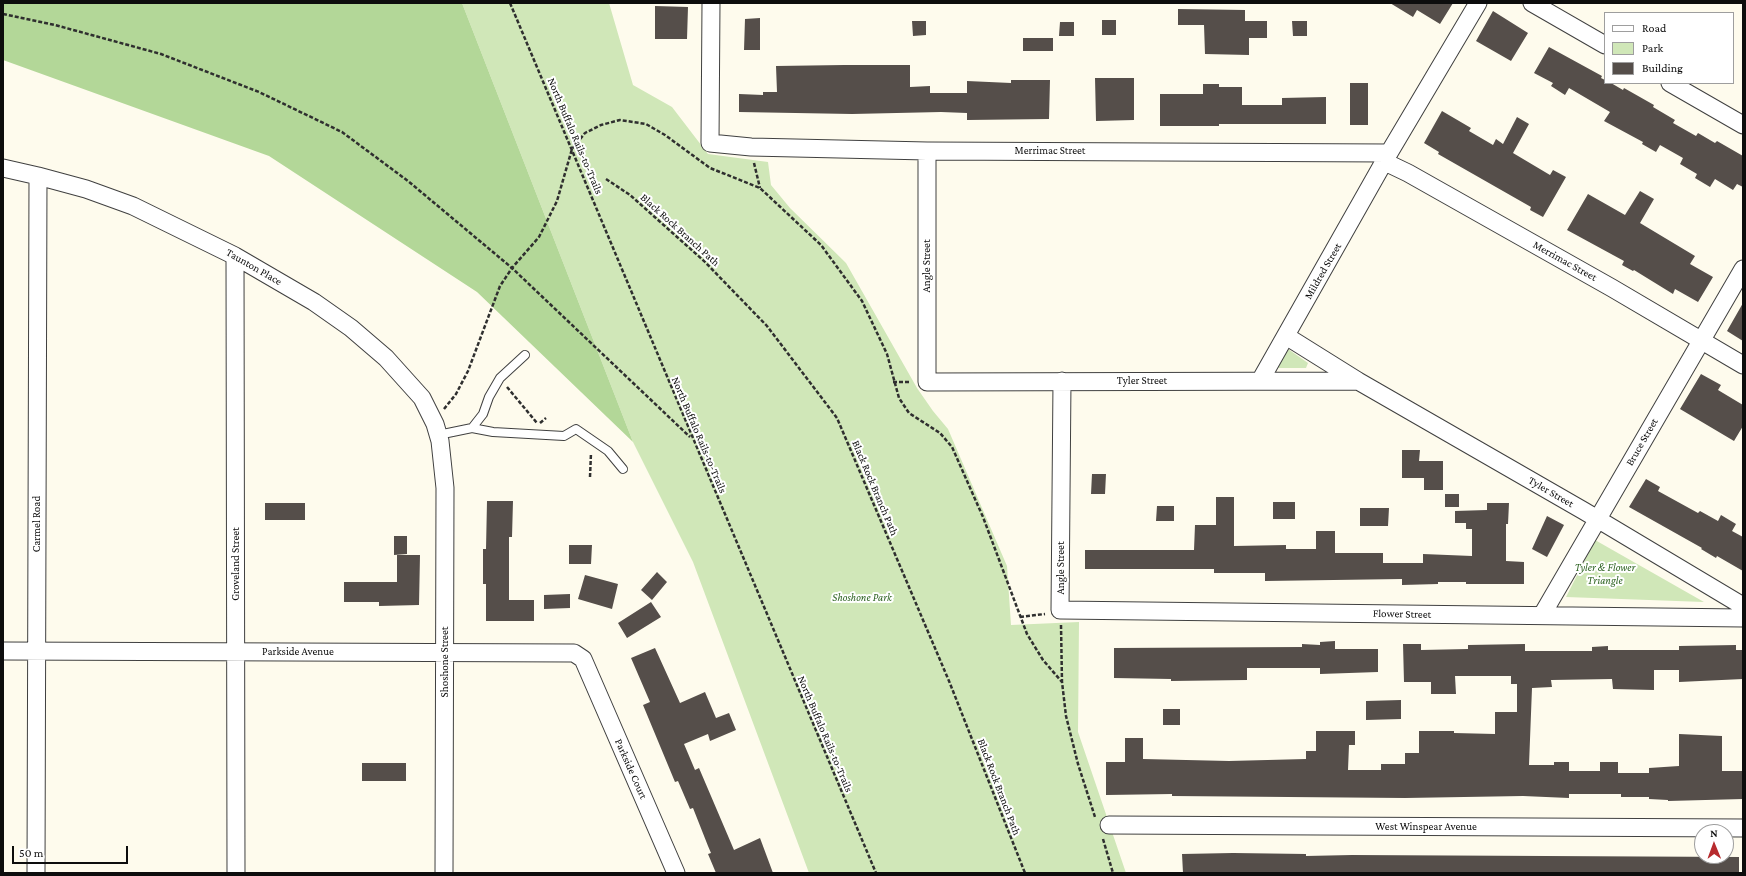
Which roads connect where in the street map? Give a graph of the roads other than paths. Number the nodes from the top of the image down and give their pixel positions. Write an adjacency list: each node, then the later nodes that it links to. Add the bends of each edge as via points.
1 (711, 3): 7 (street, Merrimac Street, via 710,143 750,147)
2 (1478, 3): 8 (street, Mildred Street)
3 (1532, 3): 4 (street)
4 (1604, 44)
5 (1672, 84): 6 (street)
6 (1743, 126)
7 (927, 151): 8 (street, Merrimac Street); 20 (street, Angle Street)
8 (1387, 158): 13 (street, Mildred Street); 14 (street, Merrimac Street)
9 (3, 168): 10 (street, Taunton Place)
10 (38, 176): 11 (street, Taunton Place, via 134,206); 31 (street, Carmel Road)
11 (235, 256): 22 (street, Taunton Place, via 314,302 351,328 386,358 422,398); 30 (street, Groveland Street)
12 (1743, 269): 14 (street, Bruce Street)
13 (1286, 336): 17 (street, Tyler Street); 19 (street, Mildred Street)
14 (1702, 340): 16 (street, Merrimac Street); 24 (street, Bruce Street)
15 (525, 355): 21 (lane, via 500,378 483,414)
16 (1743, 365)
17 (1358, 380): 19 (street, Tyler Street); 24 (street, Tyler Street)
18 (1062, 381): 19 (street, Tyler Street); 20 (street, Tyler Street); 26 (street, Angle Street)
19 (1260, 381)
20 (919, 382)
21 (472, 428): 22 (lane); 23 (lane, via 550,436 564,436 576,429 608,451)
22 (440, 443): 32 (street, Shoshone Street, via 445,488)
23 (623, 469)
24 (1598, 519): 25 (street, Tyler Street); 27 (street, Bruce Street)
25 (1743, 606)
26 (1054, 612): 27 (street, Flower Street)
27 (1542, 615): 28 (street, Flower Street)
28 (1743, 618)
29 (3, 651): 31 (street, Parkside Avenue)
30 (236, 651): 31 (street, Parkside Avenue); 32 (street, Parkside Avenue); 37 (street, Groveland Street)
31 (37, 652): 36 (street, Carmel Road)
32 (445, 652): 33 (street, Parkside Avenue, via 571,652 578,654); 38 (street, Shoshone Street)
33 (586, 666): 39 (street, Parkside Court)
34 (1102, 828): 35 (street, West Winspear Avenue)
35 (1743, 828)
36 (36, 873)
37 (236, 873)
38 (444, 873)
39 (676, 873)

